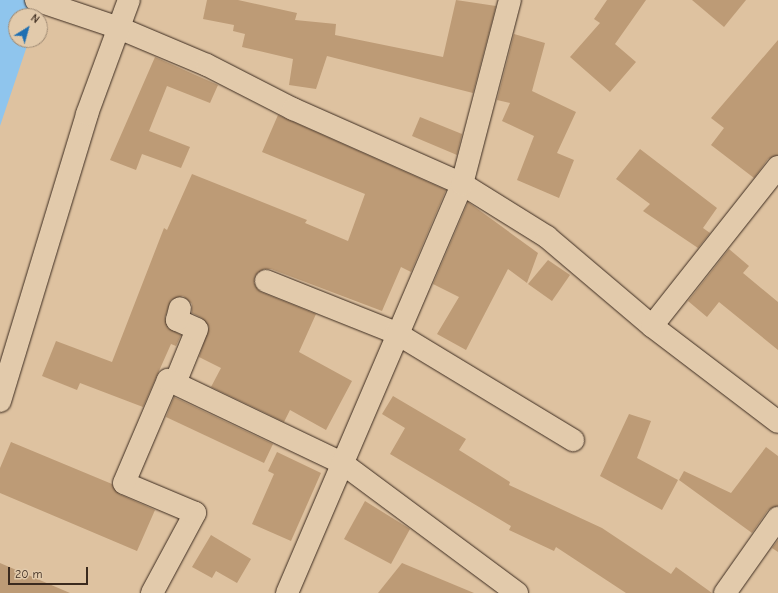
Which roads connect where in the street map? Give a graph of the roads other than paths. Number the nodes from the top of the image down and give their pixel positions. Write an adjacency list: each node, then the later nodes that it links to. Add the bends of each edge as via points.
1 (36, 0): 4 (street, via 84,19)
2 (129, 0): 4 (street)
3 (510, 0): 6 (street)
4 (119, 28): 6 (street, via 207,65 293,109); 12 (street, via 85,121)
5 (778, 167): 9 (street)
6 (462, 184): 9 (street, via 547,237); 10 (street)
7 (266, 281): 10 (street)
8 (180, 308): 11 (street, via 177,320 197,329)
9 (652, 326): 13 (street)
10 (396, 332): 14 (street); 15 (street)
11 (175, 383): 15 (street); 17 (street, via 168,380 124,482 195,513)
12 (0, 401)
13 (778, 422)
14 (573, 440)
15 (342, 463): 18 (street); 19 (street)
16 (778, 518): 20 (street)
17 (152, 593)
18 (287, 593)
19 (518, 593)
20 (725, 593)

